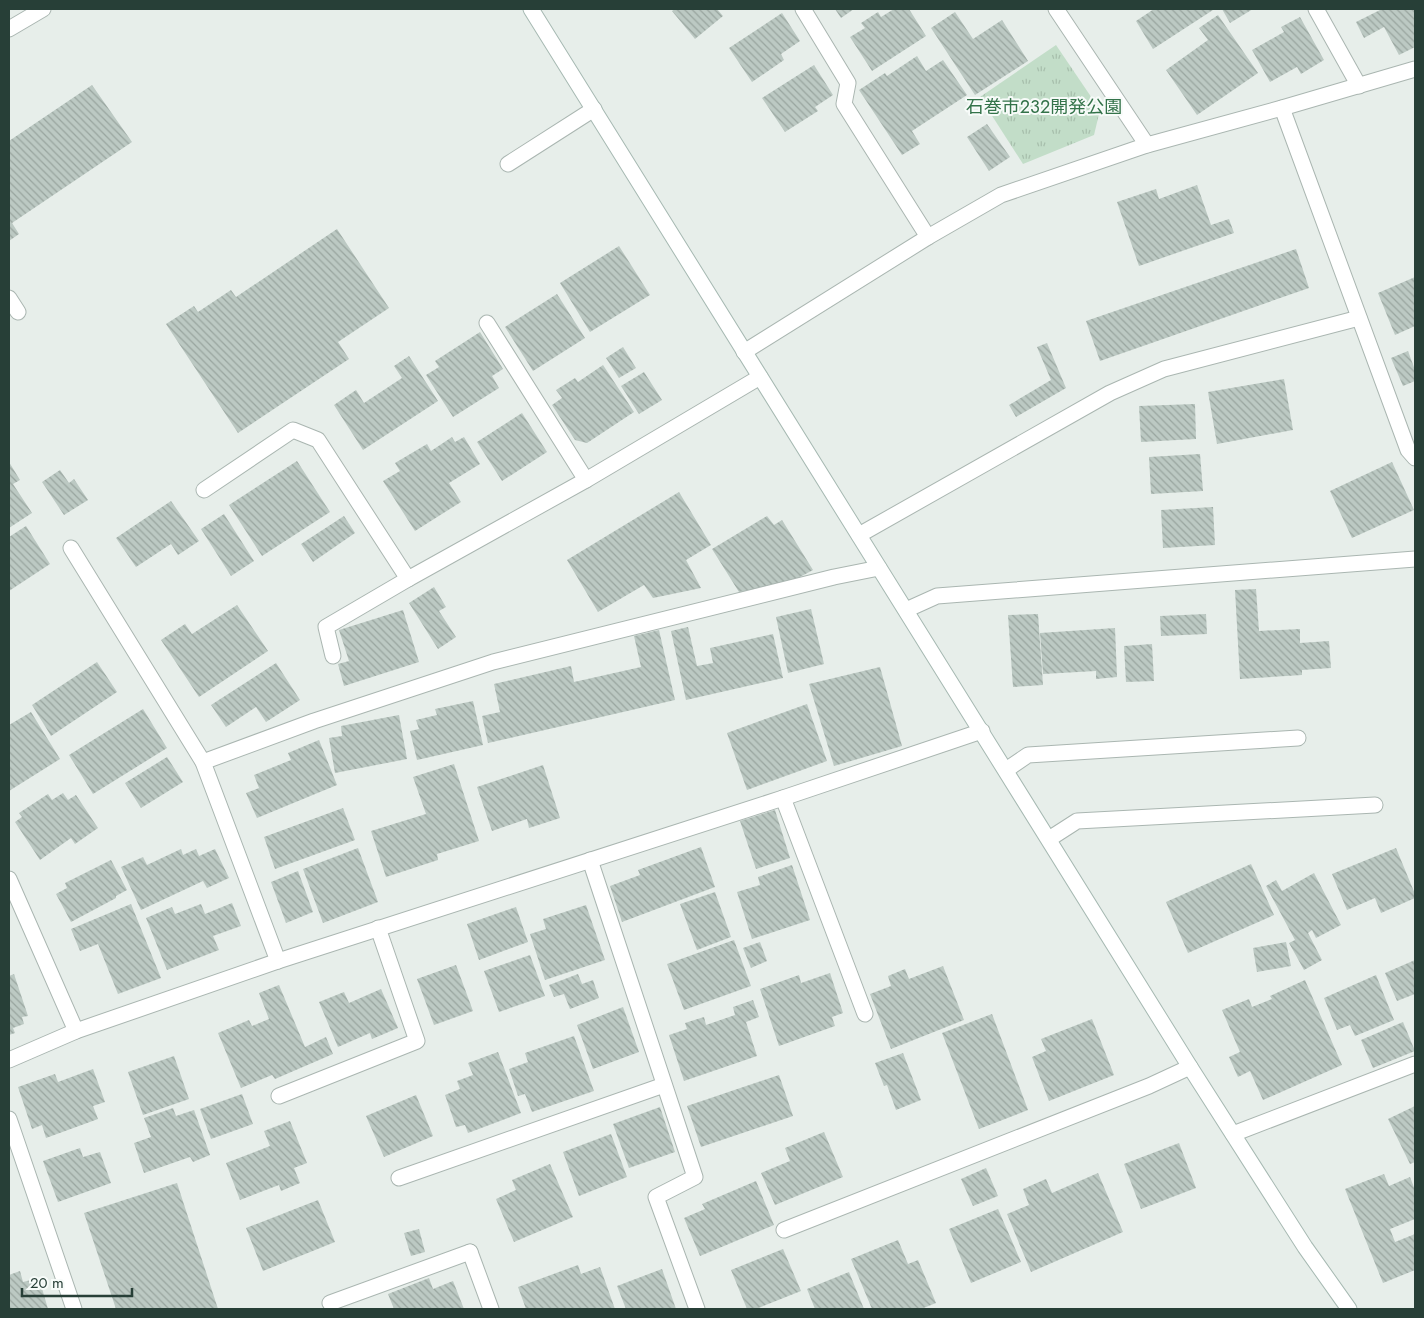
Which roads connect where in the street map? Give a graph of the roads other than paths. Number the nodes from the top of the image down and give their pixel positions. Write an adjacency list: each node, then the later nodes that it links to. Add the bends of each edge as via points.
1 (42, 9): 6 (street)
2 (531, 9): 10 (street)
3 (803, 9): 13 (street, via 848,83 844,104)
4 (1056, 9): 11 (street)
5 (1316, 9): 8 (street)
6 (9, 29)
7 (1415, 69): 8 (street)
8 (1360, 86): 9 (street)
9 (1282, 108): 11 (street); 16 (street)
10 (594, 110): 12 (street); 18 (street)
11 (1147, 145): 13 (street, via 1001,195)
12 (508, 164)
13 (928, 237): 18 (street)
14 (9, 298): 15 (street)
15 (18, 312)
16 (1359, 318): 20 (street, via 1408,450); 23 (street, via 1164,369 1110,393)
17 (487, 323): 21 (street)
18 (744, 352): 19 (street)
19 (760, 377): 21 (street); 23 (street)
20 (1415, 458)
21 (586, 480): 27 (street)
22 (204, 490): 27 (street, via 293,430 318,440)
23 (859, 535): 26 (street)
24 (71, 548): 32 (street)
25 (1415, 559): 28 (street, via 936,596)
26 (879, 568): 28 (street); 32 (street, via 494,662 314,721)
27 (408, 579): 29 (street, via 326,627)
28 (906, 610): 30 (street)
29 (333, 656)
30 (982, 731): 33 (street); 34 (street)
31 (1298, 738): 33 (street, via 1028,756)
32 (203, 762): 40 (street)
33 (1006, 770): 36 (street)
34 (783, 798): 37 (street); 41 (street)
35 (1375, 805): 36 (street, via 1077,821)
36 (1049, 839): 45 (street)
37 (590, 860): 39 (street); 46 (street)
38 (9, 879): 42 (street)
39 (378, 928): 40 (street); 47 (street, via 417,1041)
40 (278, 961): 42 (street)
41 (864, 1014)
42 (76, 1031): 43 (street)
43 (9, 1060)
44 (1415, 1064): 49 (street)
45 (1190, 1067): 49 (street); 51 (street)
46 (664, 1085): 50 (street); 55 (street, via 694,1177 656,1197)
47 (279, 1096)
48 (9, 1119): 53 (street)
49 (1233, 1134): 56 (street)
50 (399, 1178)
51 (784, 1230)
52 (330, 1303): 54 (street, via 470,1252)
53 (74, 1309)
54 (491, 1309)
55 (697, 1309)
56 (1349, 1309)

